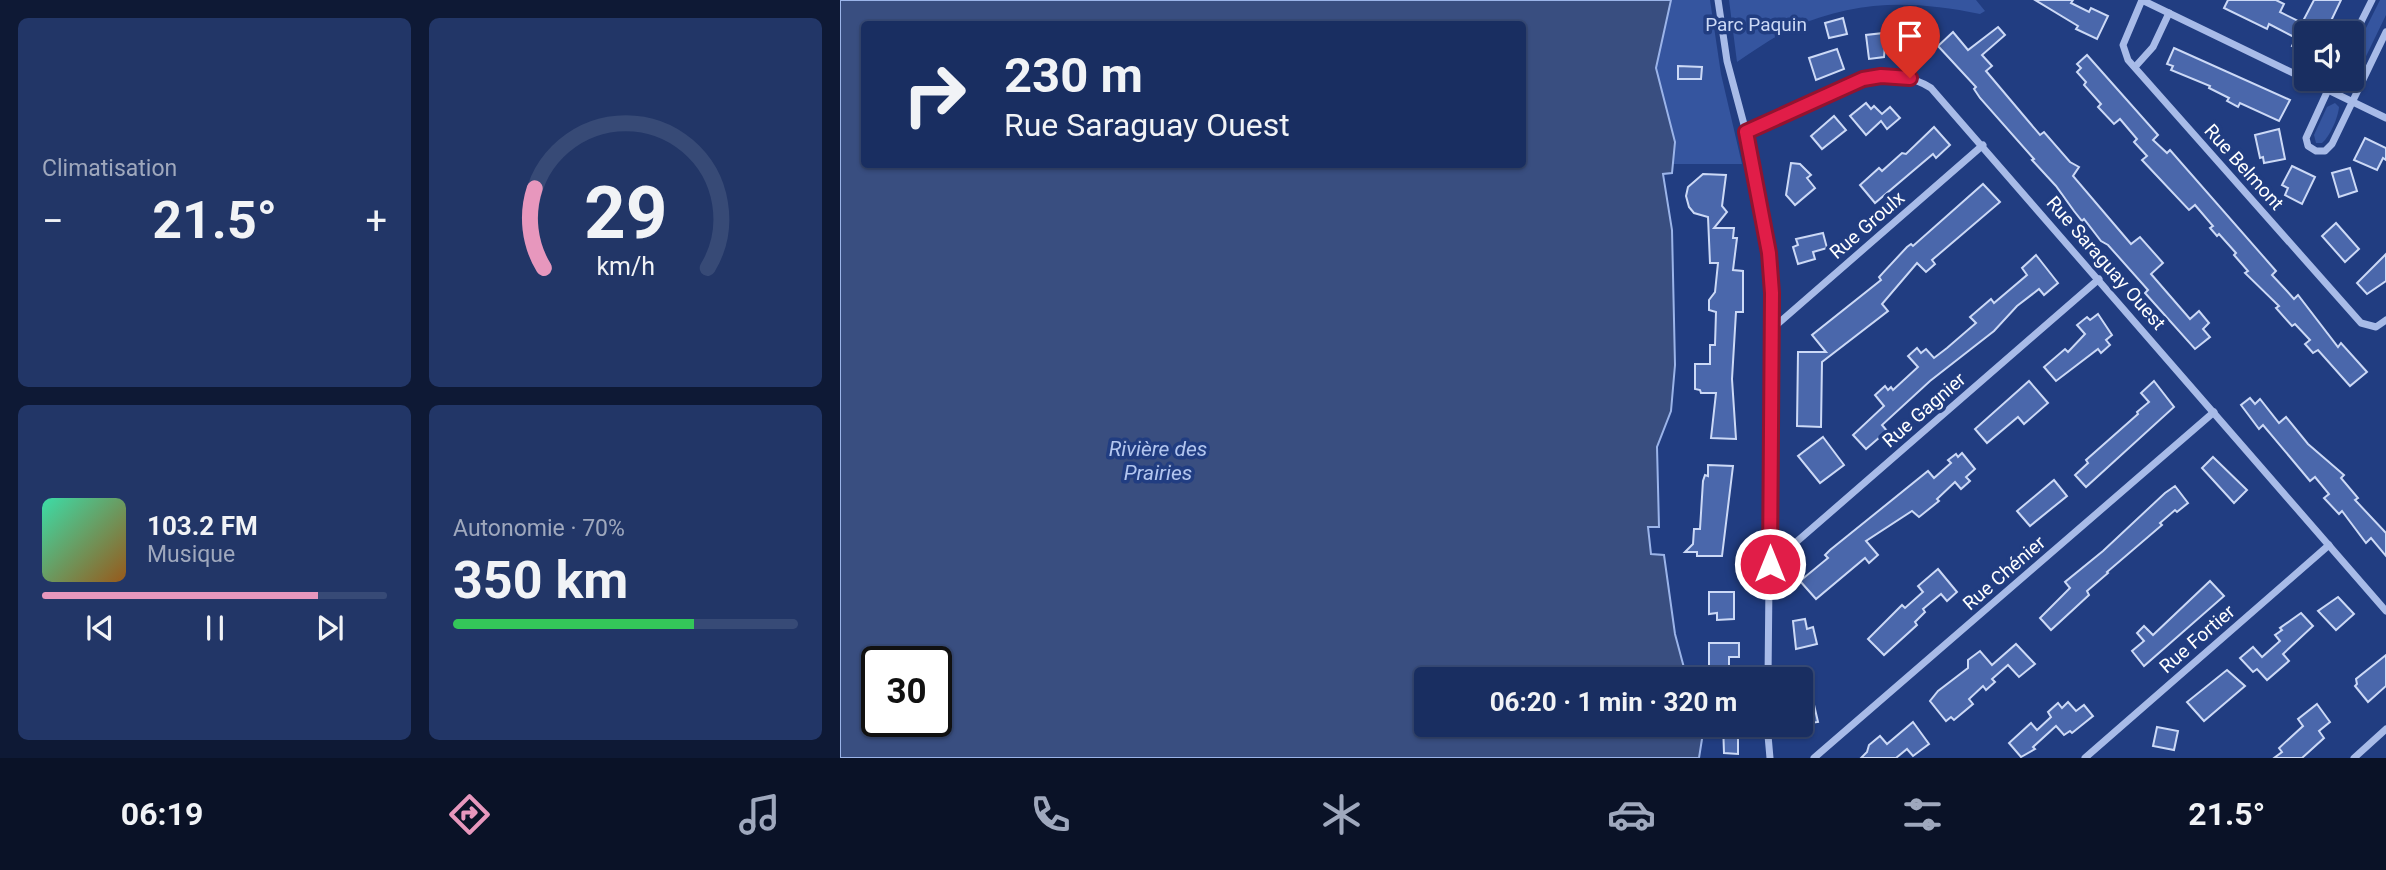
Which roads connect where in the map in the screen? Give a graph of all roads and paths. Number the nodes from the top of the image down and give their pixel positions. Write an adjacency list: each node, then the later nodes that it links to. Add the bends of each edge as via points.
1 (1718, 0): 13 (street, via 1727,61)
2 (2142, 0): 4 (street); 7 (street, Rue Belmont, via 2123,45)
3 (2372, 0): 5 (street)
4 (2169, 13): 7 (street, via 2153,47); 8 (street)
5 (2362, 21)
6 (2386, 32): 11 (street)
7 (2134, 67): 16 (street, Rue Belmont, via 2361,323 2376,327)
8 (2294, 74)
9 (2328, 91): 11 (street, via 2307,134 2311,149 2329,148)
10 (2330, 91): 11 (street)
11 (2352, 102): 12 (street)
12 (2386, 118)
13 (1746, 132): 14 (street, Rue Saraguay Ouest, via 1843,86 1896,76 1931,88); 17 (street, via 1769,253)
14 (1983, 145): 15 (street, Rue Saraguay Ouest); 17 (street, Rue Groulx)
15 (2099, 279): 18 (street, Rue Saraguay Ouest); 20 (street, Rue Gagnier)
16 (2386, 320)
17 (1773, 328): 20 (street)
18 (2214, 412): 19 (street, Rue Saraguay Ouest); 26 (street, Rue Chénier)
19 (2329, 545): 21 (street, Rue Saraguay Ouest); 27 (street, Rue Fortier)
20 (1770, 564): 22 (street)
21 (2386, 611)
22 (1768, 667)
23 (2386, 729): 28 (street)
24 (1768, 737): 25 (street)
25 (1770, 758)
26 (1814, 758)
27 (2085, 758)
28 (2354, 758)

